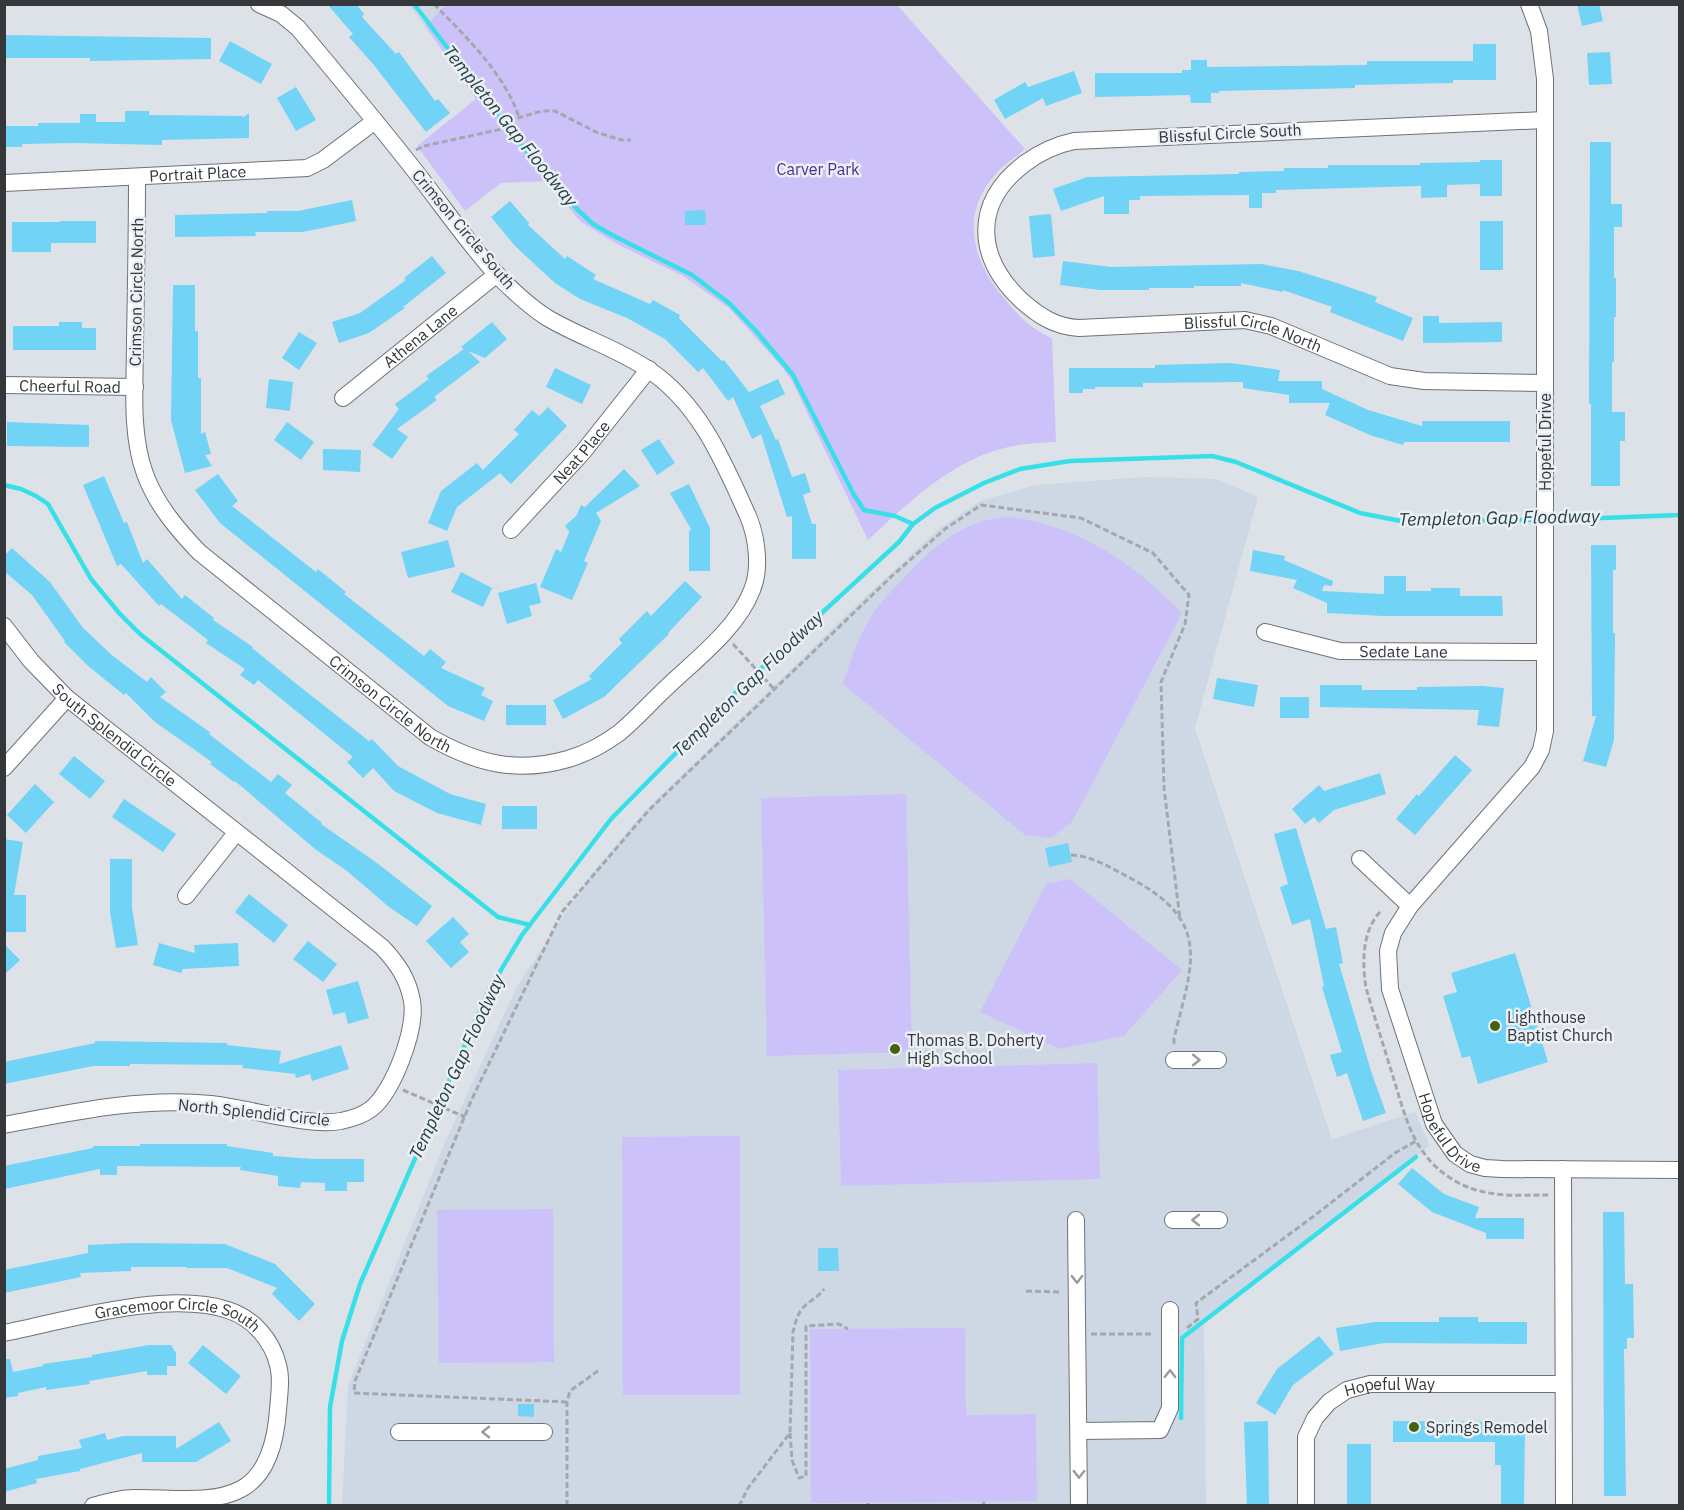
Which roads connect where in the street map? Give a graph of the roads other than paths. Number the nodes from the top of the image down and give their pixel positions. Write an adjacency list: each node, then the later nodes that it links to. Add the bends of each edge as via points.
1 (259, 4): 4 (street, Crimson Circle South, via 298,28)
2 (1529, 4): 3 (street, Hopeful Drive, via 1543,55)
3 (1544, 120): 7 (street, Blissful Circle South, via 1062,144 1026,163 998,189 985,223); 10 (street, Hopeful Drive)
4 (375, 121): 5 (street, Portrait Place, via 306,168); 8 (street, Crimson Circle South)
5 (137, 177): 6 (street, Portrait Place); 12 (street, Crimson Circle North)
6 (4, 183)
7 (989, 253): 10 (street, Blissful Circle North, via 1013,292 1059,325 1079,328 1245,321 1271,326 1390,376 1424,381)
8 (497, 274): 9 (street, Crimson Circle South, via 548,318); 13 (street, Athena Lane)
9 (649, 369): 14 (street, Crimson Circle South); 15 (street, Neat Place, via 583,452)
10 (1545, 383): 18 (street, Hopeful Drive)
11 (4, 385): 12 (street, Cheerful Road)
12 (135, 387): 14 (street, Crimson Circle North, via 145,474 164,511 199,552 420,730 456,752 486,763 514,766 569,759 619,733 723,633 742,609 753,588 756,565 750,520)
13 (343, 398)
14 (698, 418)
15 (511, 530)
16 (4, 626): 19 (street, South Splendid Circle)
17 (1265, 632): 18 (street, Sedate Lane, via 1340,651)
18 (1544, 652): 24 (street, Hopeful Drive, via 1545,730 1541,750 1532,767)
19 (67, 698): 20 (street); 21 (street, South Splendid Circle)
20 (4, 768)
21 (236, 833): 23 (street); 25 (street, South Splendid Circle, via 382,947 400,966 413,1004 412,1025)
22 (1360, 859): 24 (street)
23 (186, 896)
24 (1410, 906): 29 (street, Hopeful Drive, via 1393,933 1388,951 1390,989 1434,1124 1455,1154 1470,1164 1485,1168)
25 (401, 1058): 28 (street, North Splendid Circle, via 380,1099 370,1109 341,1121 309,1120 212,1104 159,1102 83,1109)
26 (1174, 1060): 27 (street, one-way to 27)
27 (1218, 1060)
28 (4, 1125)
29 (1563, 1169): 30 (street, Hopeful Drive); 36 (street)
30 (1680, 1170)
31 (1076, 1220): 37 (street, one-way to 37)
32 (1173, 1220): 33 (street, one-way to 32)
33 (1219, 1220)
34 (1170, 1310): 37 (street, one-way to 34, via 1160,1430 1170,1408)
35 (4, 1333): 40 (street, Gracemoor Circle South, via 172,1303 228,1310 261,1331 272,1348 280,1385 272,1444 265,1463 243,1489 224,1496 131,1498)
36 (1563, 1384): 42 (street, Hopeful Way, via 1370,1384 1347,1390 1329,1401 1306,1437); 43 (street)
37 (1079, 1431): 41 (street, one-way to 41)
38 (399, 1432): 39 (street, one-way to 38)
39 (544, 1432)
40 (93, 1506)
41 (1079, 1506)
42 (1306, 1506)
43 (1564, 1506)

